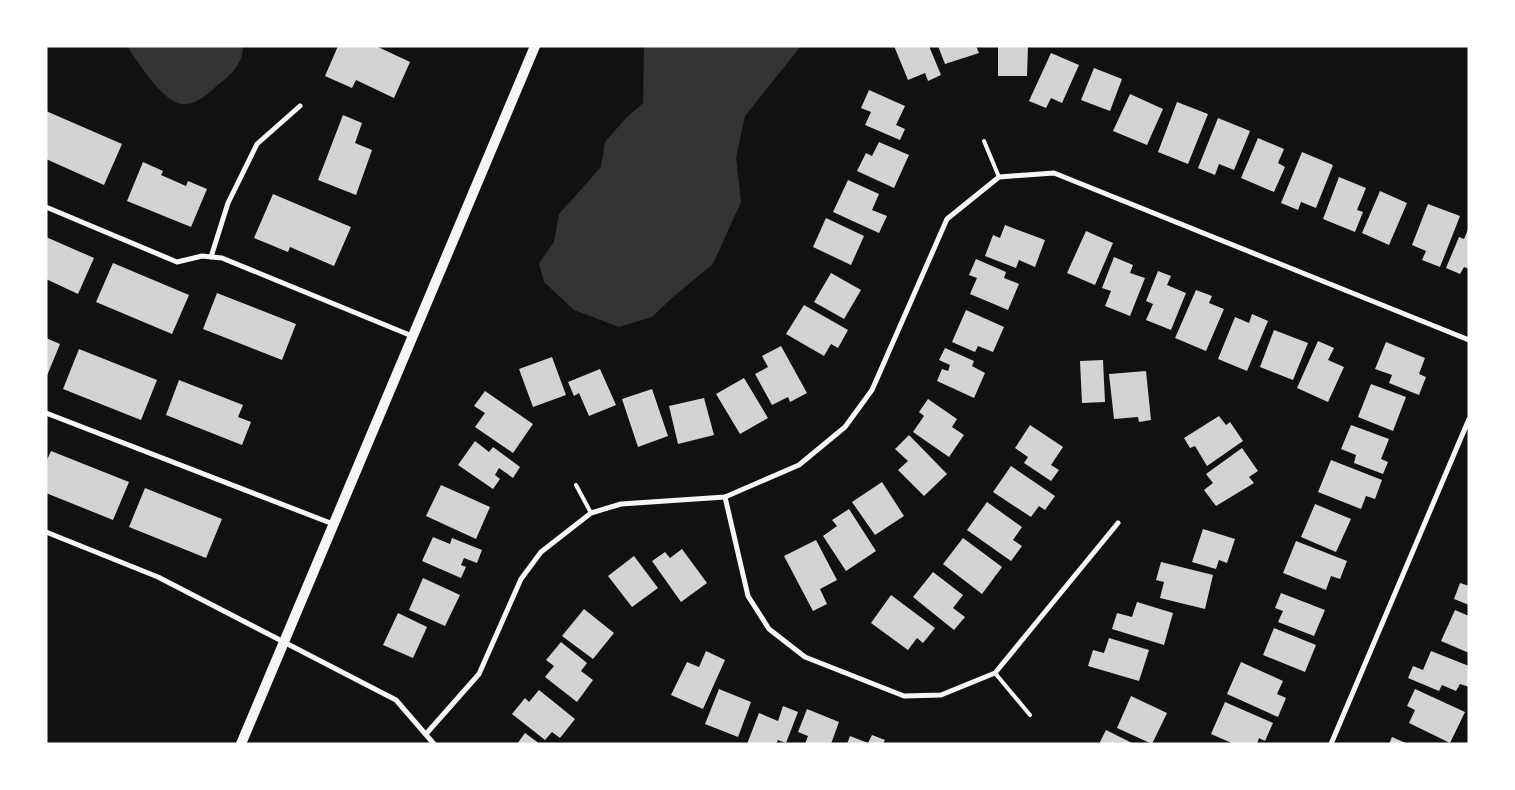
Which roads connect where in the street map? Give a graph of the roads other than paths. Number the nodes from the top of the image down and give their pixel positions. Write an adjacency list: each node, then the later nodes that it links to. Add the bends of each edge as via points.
1 (535, 46): 7 (main road)
2 (300, 106): 6 (street, via 257,144 228,203)
3 (984, 141): 4 (lane)
4 (999, 176): 8 (street, via 1054,173); 12 (street, via 947,220 872,390 844,427 799,465)
5 (46, 207): 6 (street, via 177,262)
6 (211, 257): 7 (street, via 222,258)
7 (412, 336): 15 (main road)
8 (1469, 340)
9 (46, 413): 15 (street)
10 (1469, 419): 23 (street)
11 (576, 485): 13 (lane)
12 (725, 497): 13 (street, via 621,504); 18 (street, via 748,596 769,629 805,657 904,696 941,695)
13 (592, 513): 20 (street, via 541,552 521,579 479,674)
14 (1118, 522): 18 (street)
15 (333, 524): 17 (main road)
16 (46, 532): 17 (street, via 158,577)
17 (284, 643): 20 (street, via 396,700); 21 (main road)
18 (996, 673): 19 (lane)
19 (1030, 715)
20 (426, 734): 22 (street)
21 (241, 744)
22 (434, 744)
23 (1332, 744)

